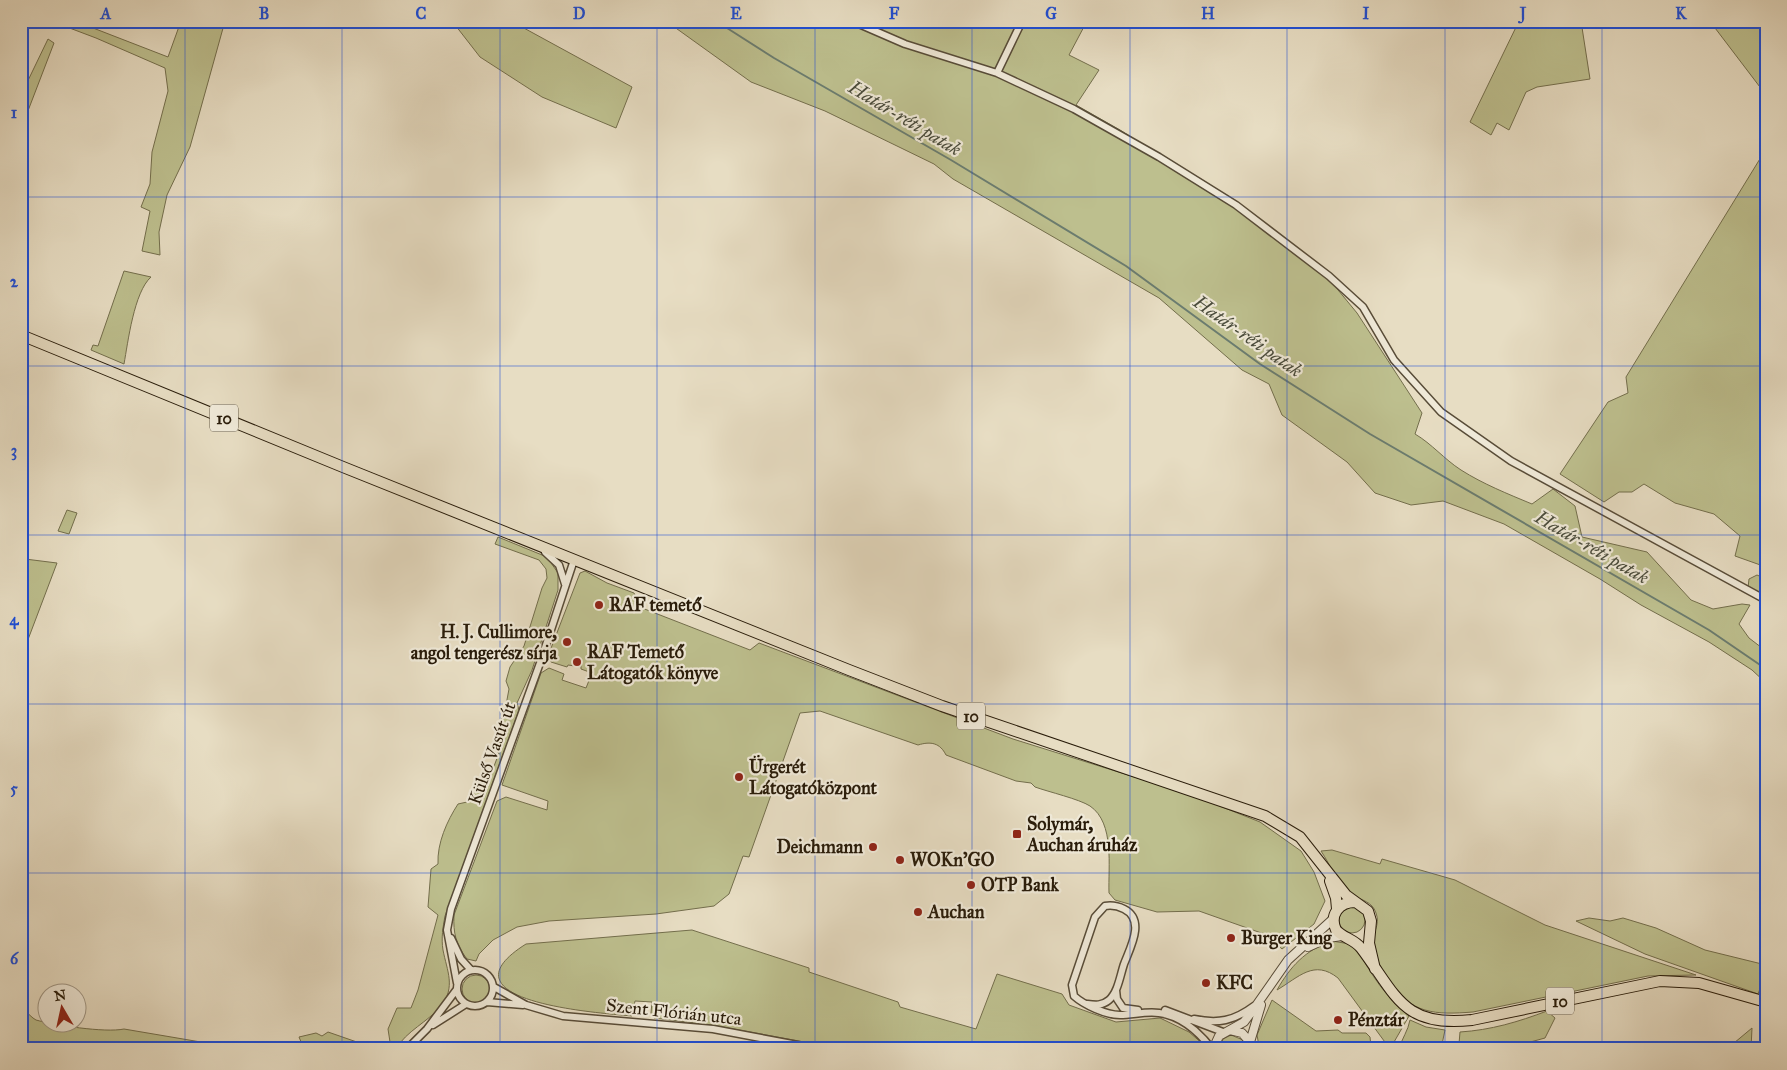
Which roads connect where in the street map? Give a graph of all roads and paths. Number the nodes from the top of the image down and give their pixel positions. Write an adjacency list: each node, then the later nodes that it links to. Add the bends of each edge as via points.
1 (852, 21): 3 (street, via 905,44)
2 (1022, 21): 3 (street)
3 (997, 73): 8 (street, via 1074,109 1236,204 1363,306 1394,360 1441,412 1511,461)
4 (21, 335): 5 (main road, 10)
5 (530, 542): 6 (main road, 10); 7 (street, via 557,562 562,569)
6 (574, 560): 7 (street, Külső Vasút út); 9 (main road, 10, via 942,706 1265,816 1300,837)
7 (565, 586): 13 (street, Külső Vasút út, via 451,909)
8 (1766, 600)
9 (1323, 864): 10 (main road, 10); 11 (main road, 10, via 1334,890)
10 (1355, 902): 11 (main road, via 1345,903); 12 (main road, 10, via 1368,911)
11 (1335, 914): 14 (main road, 10, via 1334,926); 15 (street)
12 (1369, 927): 14 (main road, via 1362,936); 17 (main road, 10)
13 (447, 930): 16 (street, via 456,950); 18 (street, Külső Vasút út)
14 (1346, 937): 15 (street, via 1328,938); 17 (main road, 10, via 1361,948)
15 (1297, 952): 21 (street, via 1279,970)
16 (471, 970): 18 (street, via 464,974); 19 (street, via 486,973)
17 (1375, 970): 23 (main road, 10, via 1408,1008 1442,1021 1472,1020 1660,981 1699,983)
18 (457, 986): 24 (street); 28 (street)
19 (494, 987): 22 (street); 26 (street, Szent Flórián utca)
20 (1116, 989): 25 (street, via 1102,1005); 25 (street, via 1136,926 1126,909 1109,905 1101,908 1095,917 1072,985 1074,996); 27 (street, via 1117,999 1127,1010 1158,1009)
21 (1263, 999): 27 (street, via 1230,1020 1215,1023); 29 (street, via 1244,1022); 30 (street)
22 (487, 1002): 24 (street, via 478,1006); 26 (street, Szent Flórián utca)
23 (1766, 1002)
24 (466, 1004): 28 (street)
25 (1087, 1004): 33 (street, via 1117,1015 1157,1012 1169,1015 1198,1032)
26 (526, 1006): 32 (street, Szent Flórián utca, via 563,1016 712,1029)
27 (1185, 1017): 29 (street)
28 (427, 1029): 31 (street)
29 (1227, 1031): 30 (street, via 1242,1033); 33 (street, via 1215,1041)
30 (1250, 1045)
31 (407, 1049)
32 (819, 1049)
33 (1213, 1049)

